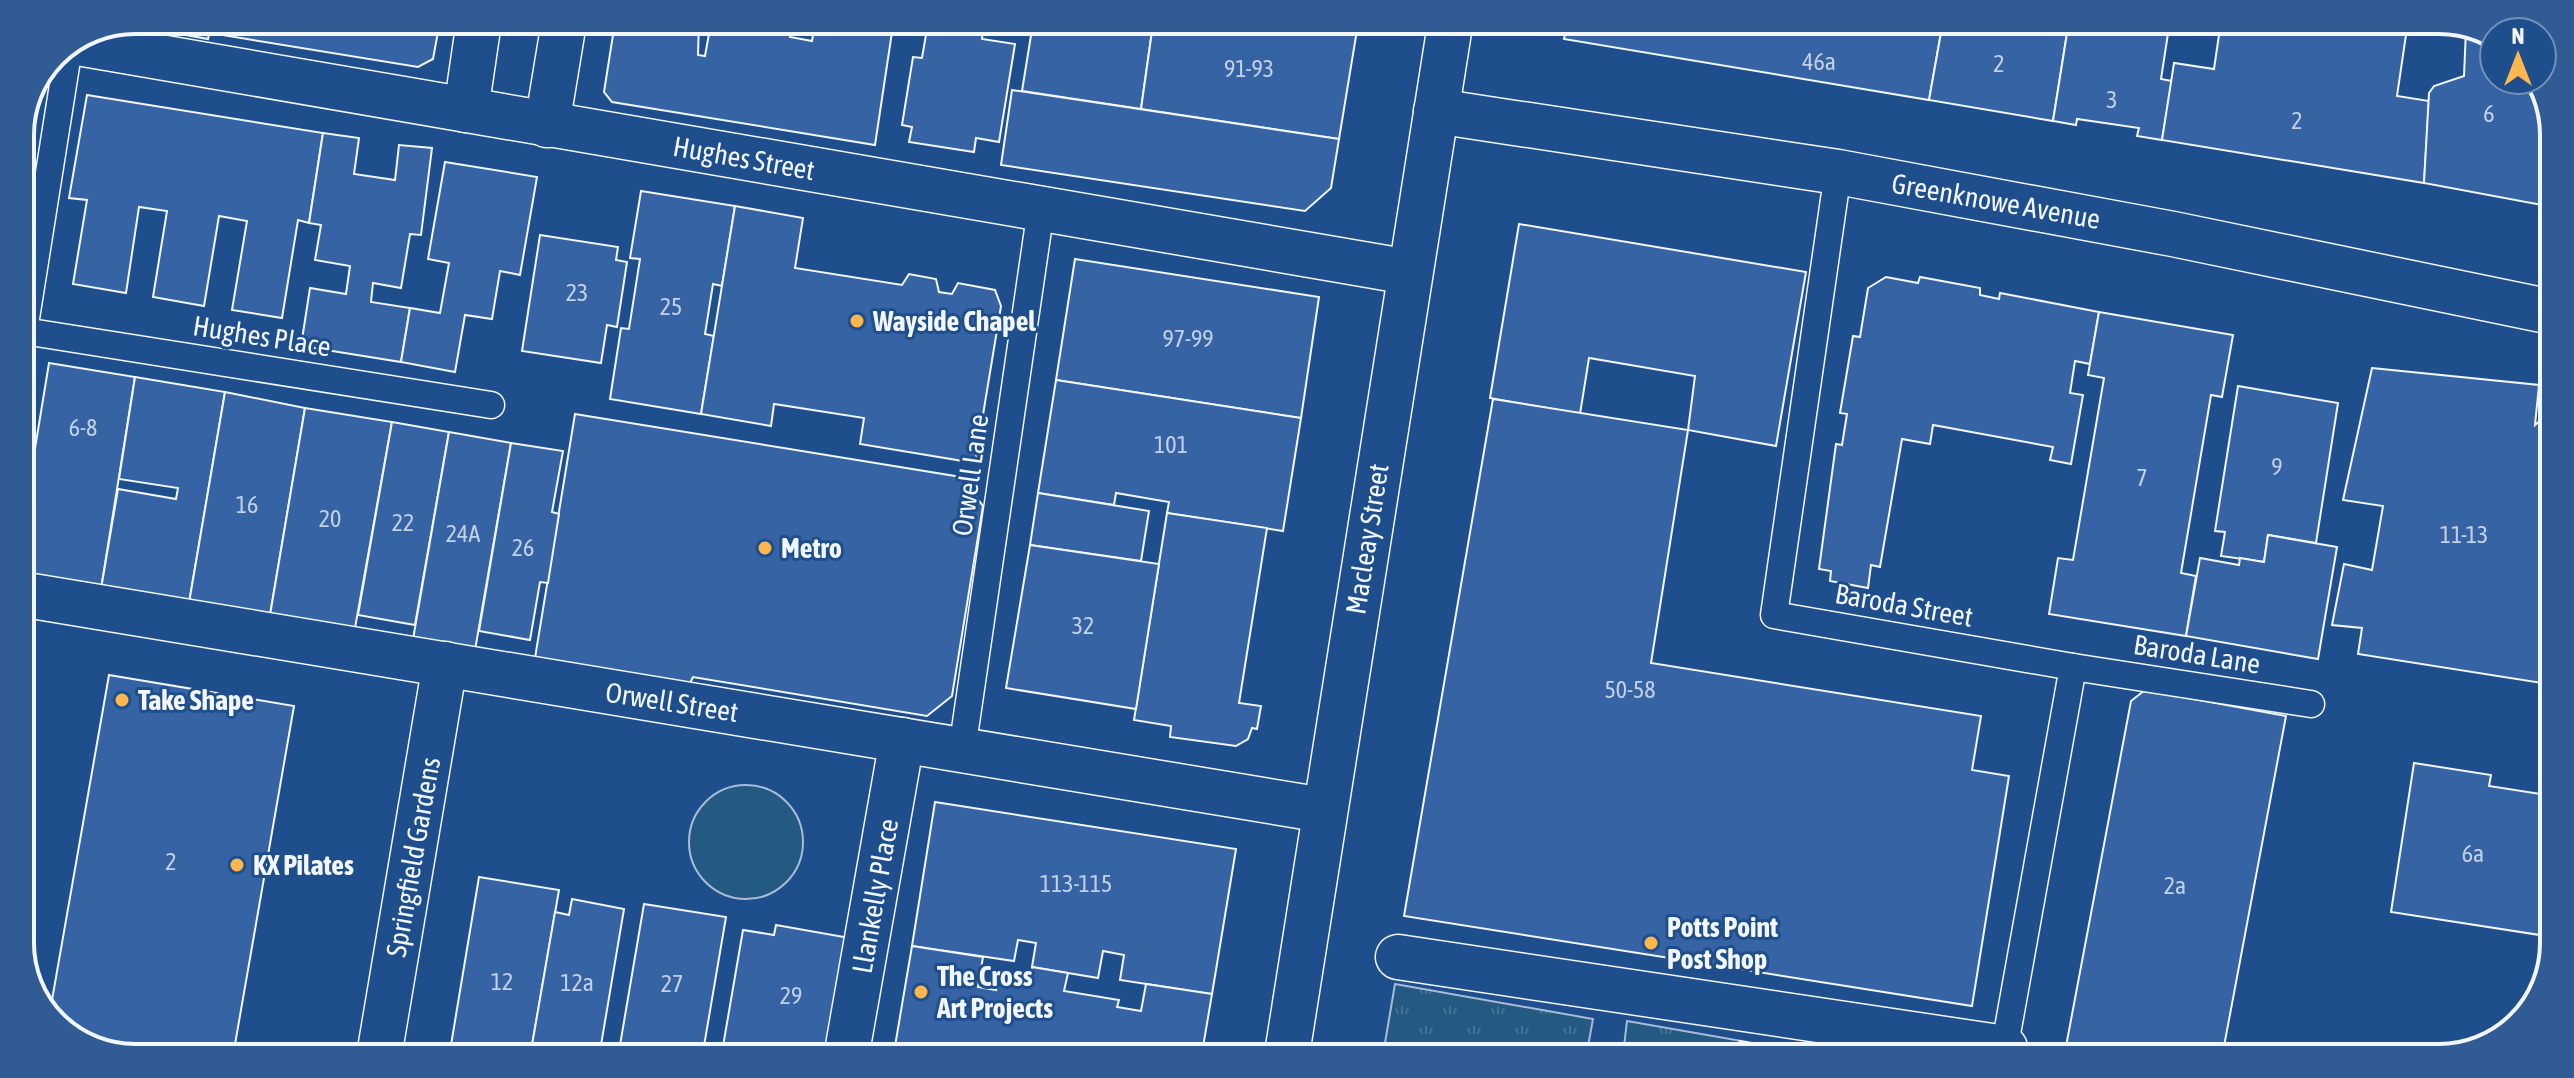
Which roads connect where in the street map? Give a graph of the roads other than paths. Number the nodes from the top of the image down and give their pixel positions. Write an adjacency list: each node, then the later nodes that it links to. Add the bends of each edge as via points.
1 (477, 34): 6 (street)
2 (562, 34): 8 (street)
3 (1449, 34): 7 (street, Macleay Street)
4 (90, 45): 6 (street, Hughes Street)
5 (67, 62): 11 (lane)
6 (466, 110): 8 (street, Hughes Street)
7 (1436, 111): 9 (street, Greenknowe Avenue); 12 (street, Macleay Street)
8 (547, 125): 10 (street, Hughes Street)
9 (1838, 172): 13 (street, Greenknowe Avenue); 18 (lane, Baroda Street, via 1774,615)
10 (1041, 209): 12 (street, Hughes Street); 21 (lane, Orwell Lane)
11 (34, 267)
12 (1409, 272): 22 (street, Macleay Street)
13 (2540, 310)
14 (34, 345): 15 (lane, Hughes Place)
15 (491, 405)
16 (34, 596): 17 (street, Orwell Street)
17 (445, 664): 20 (street, Orwell Street); 24 (street, Springfield Gardens)
18 (2073, 667): 19 (lane, Baroda Lane); 28 (lane)
19 (2311, 704)
20 (902, 740): 21 (street, Orwell Street); 25 (street, Llankelly Place)
21 (962, 750): 22 (street, Orwell Street)
22 (1323, 810): 26 (street, Macleay Street)
23 (1398, 957): 27 (street)
24 (381, 1044)
25 (848, 1044)
26 (1288, 1044)
27 (1953, 1044)
28 (2005, 1044)

